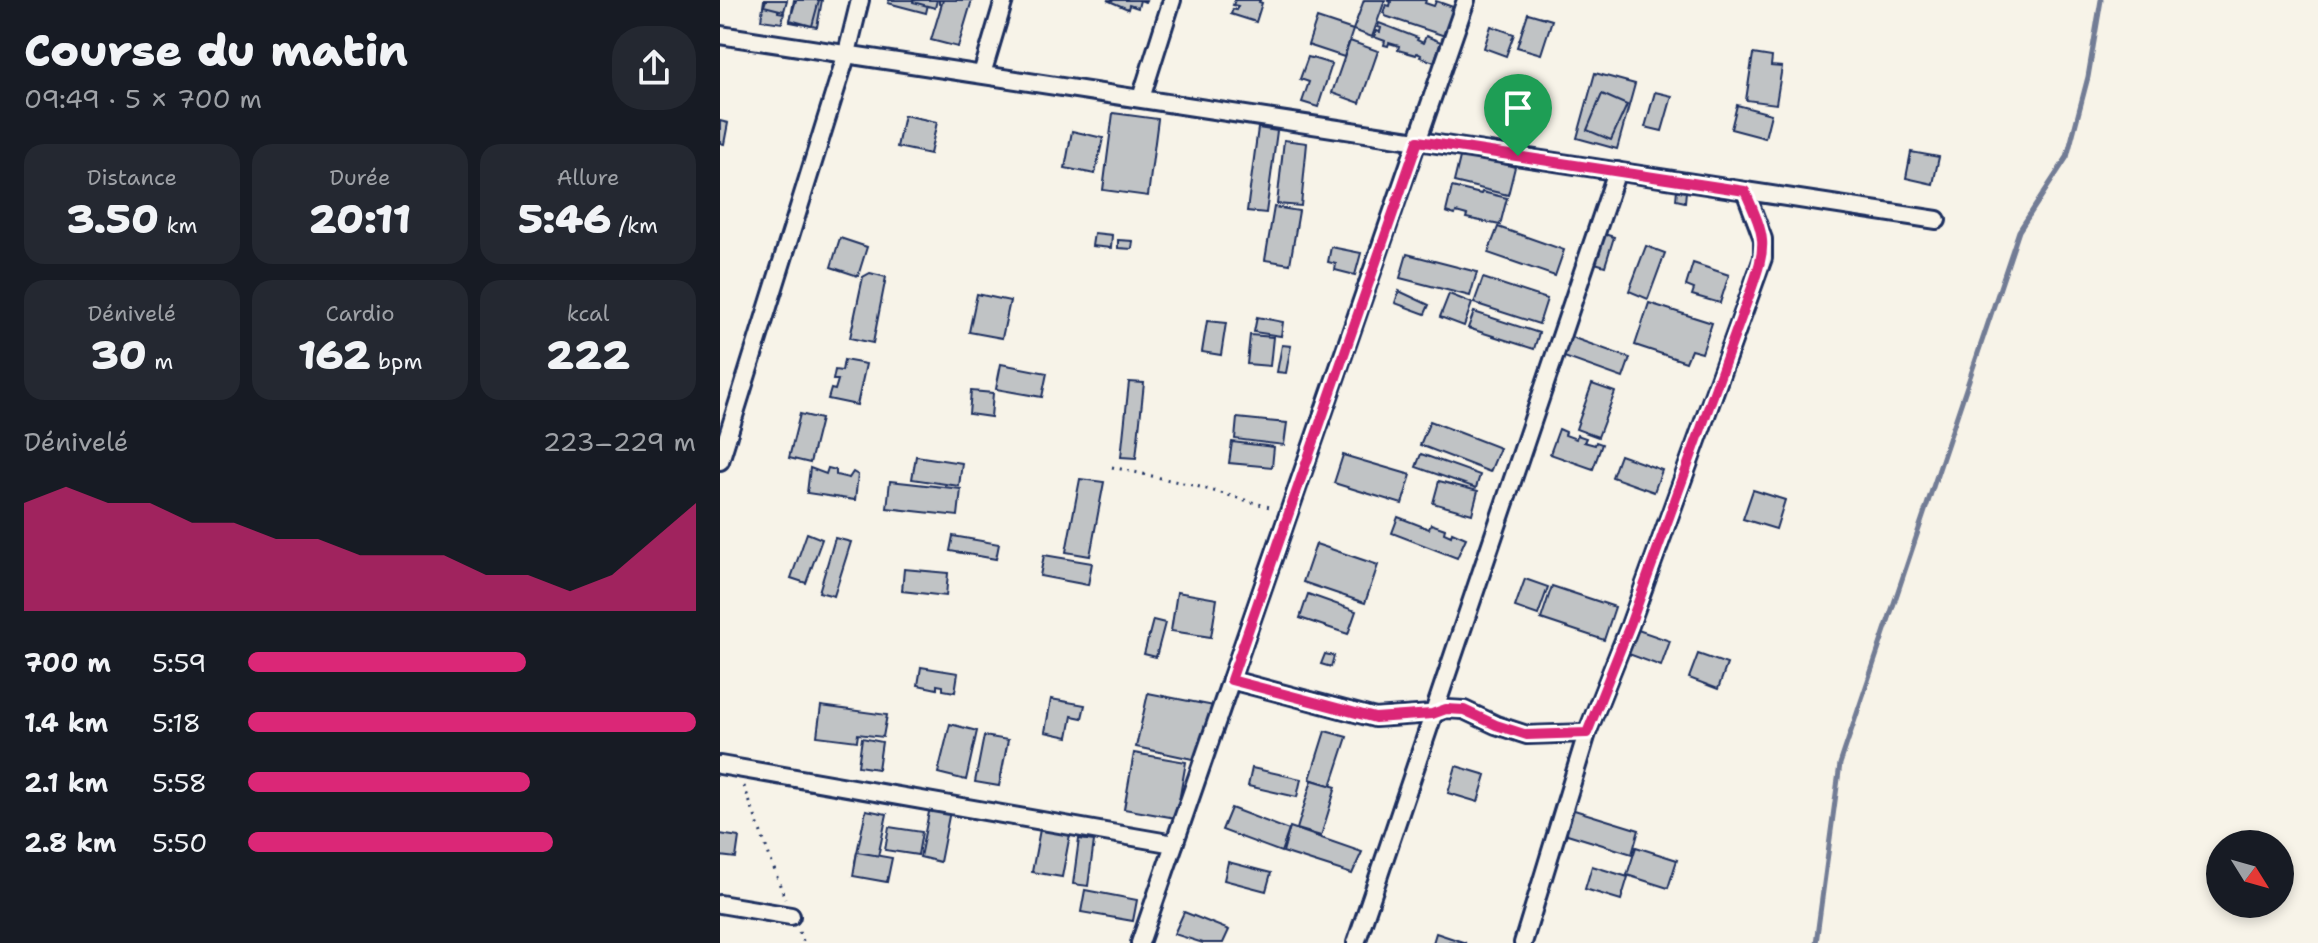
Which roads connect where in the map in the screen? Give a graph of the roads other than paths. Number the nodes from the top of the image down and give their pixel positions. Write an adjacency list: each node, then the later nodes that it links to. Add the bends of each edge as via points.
1 (860, 0): 6 (street)
2 (1004, 0): 7 (street)
3 (1172, 0): 8 (street)
4 (1466, 0): 9 (street)
5 (720, 35): 6 (street)
6 (847, 53): 7 (street); 13 (street)
7 (982, 74): 8 (street)
8 (1141, 98): 9 (street)
9 (1418, 141): 10 (street); 14 (street)
10 (1617, 171): 11 (street); 15 (street)
11 (1745, 191): 12 (street); 16 (street, via 1763,239 1763,258)
12 (1937, 220)
13 (720, 461)
14 (1231, 680): 15 (street, via 1375,718); 18 (street)
15 (1432, 714): 16 (street, via 1464,710 1527,735); 22 (street)
16 (1587, 733): 23 (street)
17 (720, 765): 18 (street)
18 (1174, 844): 21 (street)
19 (720, 904): 20 (street)
20 (791, 916)
21 (1140, 943)
22 (1356, 943)
23 (1523, 943)

